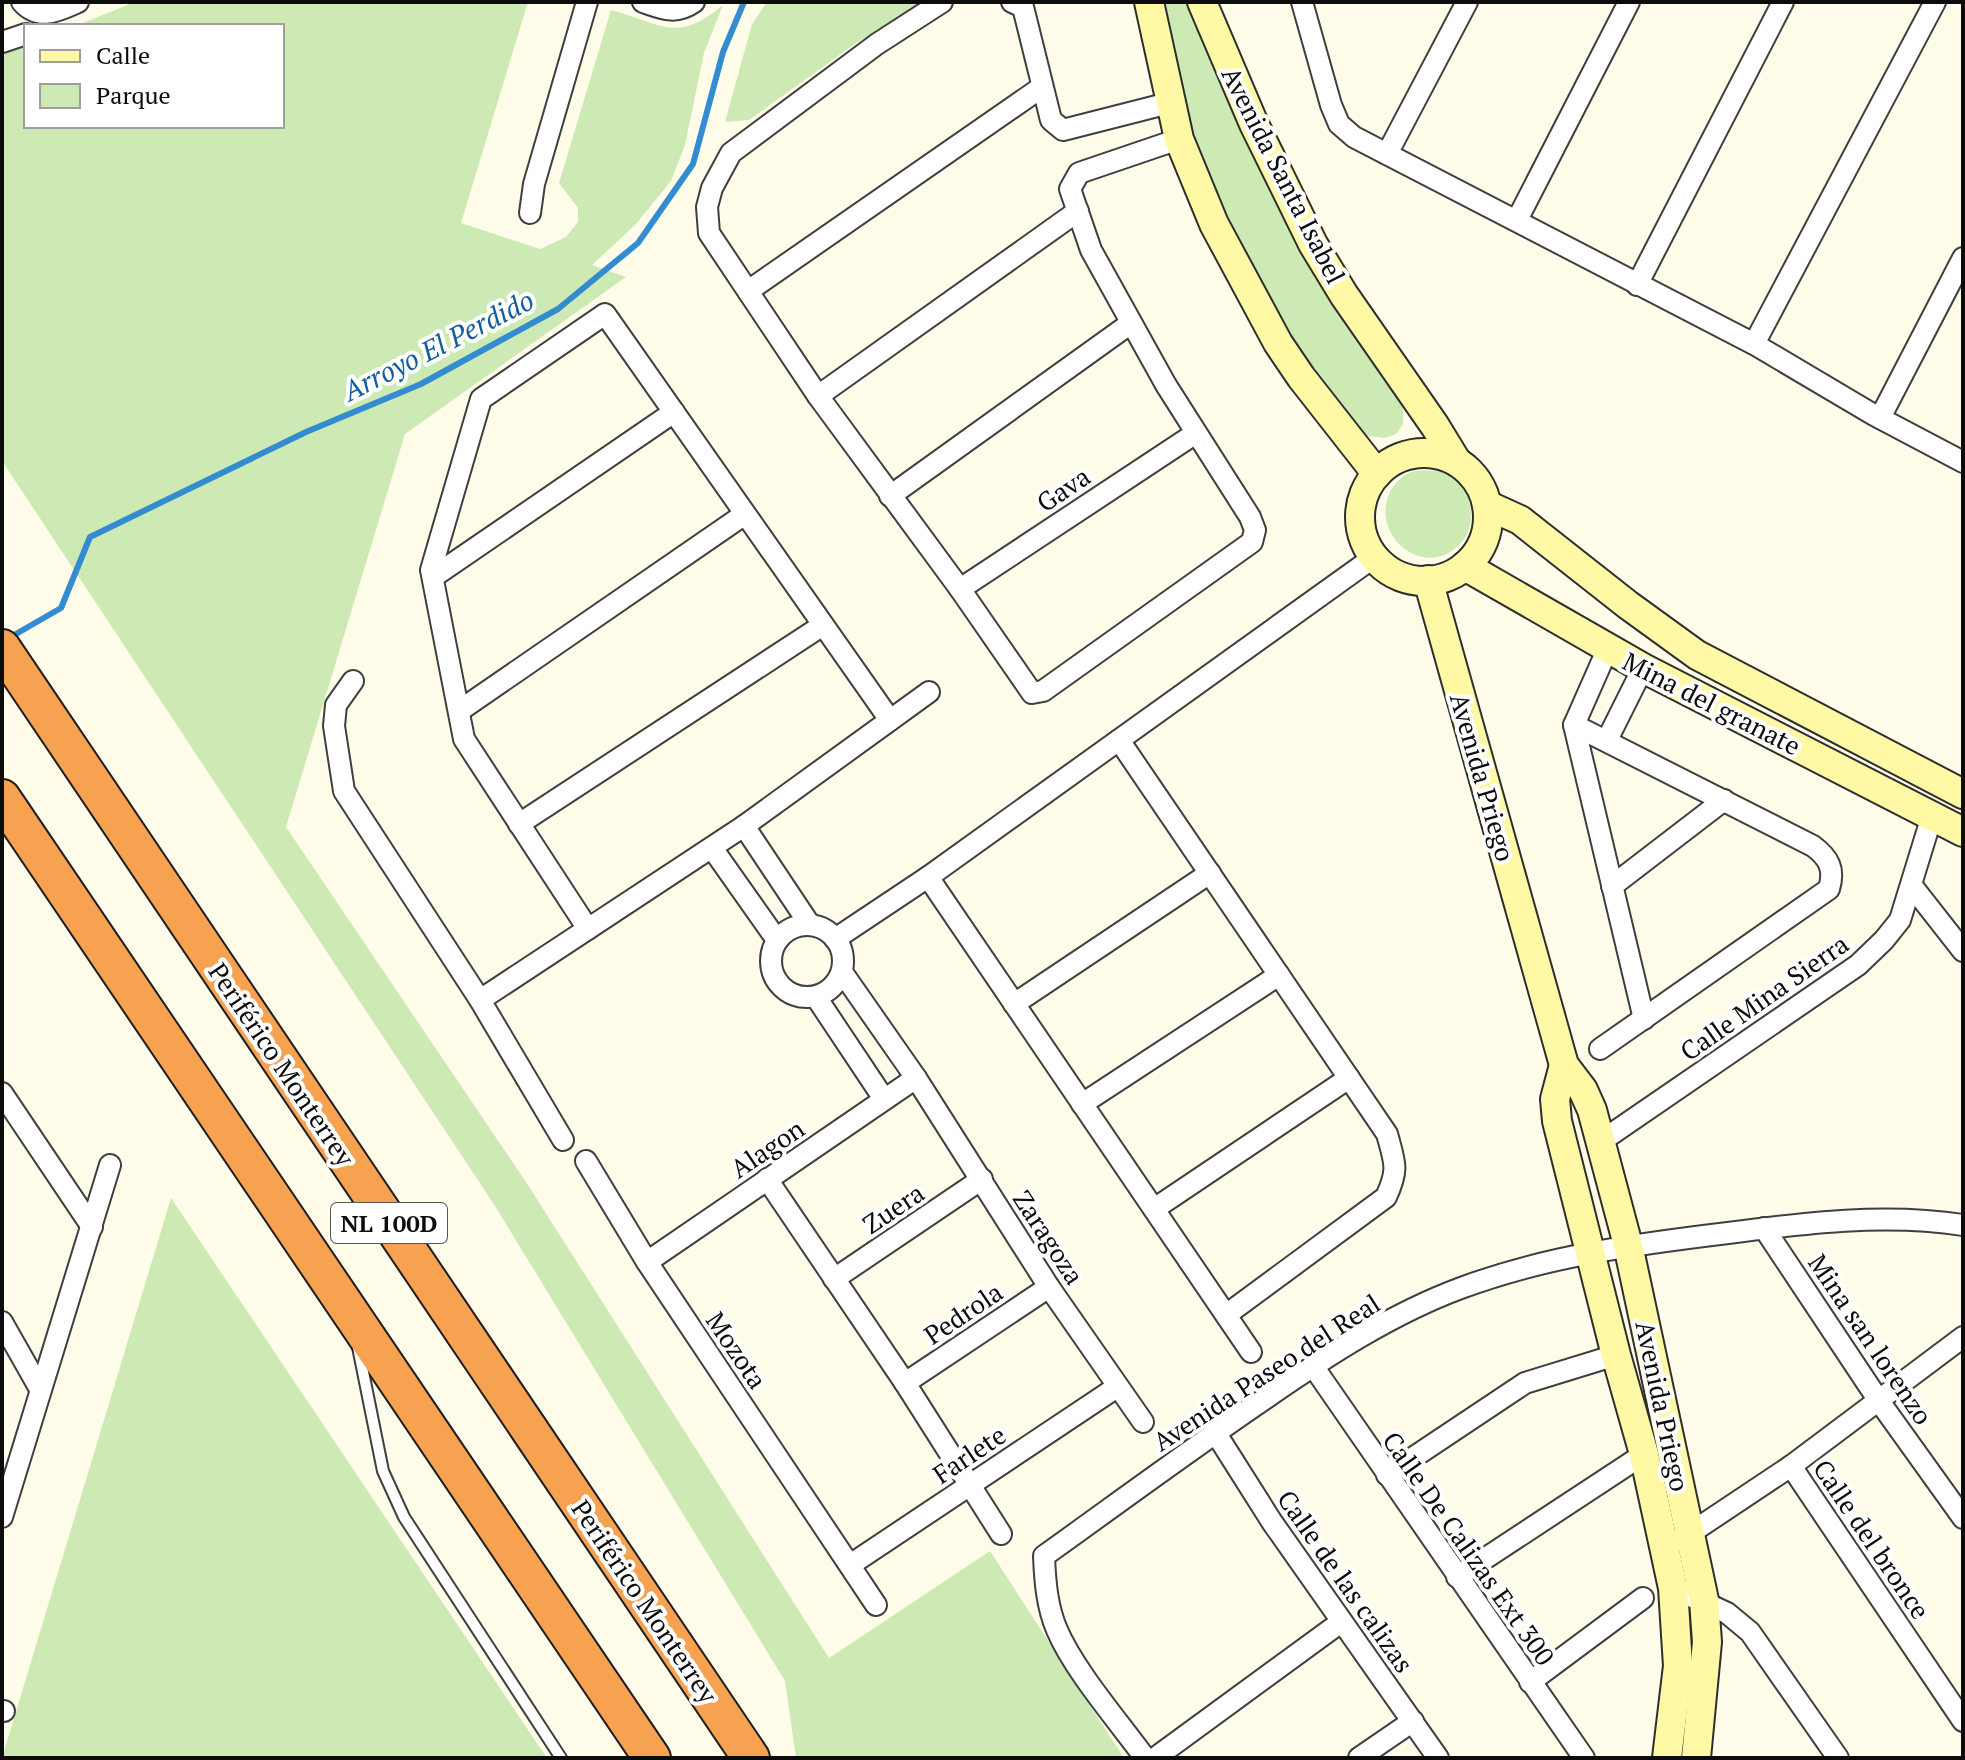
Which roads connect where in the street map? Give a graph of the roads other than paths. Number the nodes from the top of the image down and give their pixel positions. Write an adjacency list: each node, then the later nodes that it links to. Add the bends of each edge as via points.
1 (78, 2): 14 (street, via 52,13)
2 (587, 2): 22 (street)
3 (643, 2): 4 (street, via 668,11)
4 (694, 2)
5 (942, 2): 26 (street, via 731,153 712,188 709,233)
6 (1012, 2): 17 (street, via 1023,7)
7 (1149, 2): 18 (street)
8 (1202, 2): 33 (street, Avenida Santa Isabel, via 1313,244)
9 (1302, 2): 20 (street, via 1339,124)
10 (1467, 2): 20 (street)
11 (1629, 2): 23 (street)
12 (1783, 2): 25 (street)
13 (1935, 2): 28 (street)
14 (29, 14)
15 (24, 35): 16 (street)
16 (2, 42)
17 (1042, 87): 18 (street, via 1051,120 1063,130); 26 (street)
18 (1169, 103): 19 (street)
19 (1179, 139): 21 (street, via 1079,173 1070,189); 35 (street, via 1235,266 1278,343)
20 (1387, 154): 23 (street)
21 (1078, 211): 27 (street, via 1091,250); 29 (street)
22 (530, 213)
23 (1517, 220): 25 (street)
24 (1963, 258): 31 (street)
25 (1637, 285): 28 (street)
26 (748, 291): 29 (street)
27 (1131, 323): 32 (street); 36 (street)
28 (1754, 344): 31 (street)
29 (818, 396): 36 (street)
30 (674, 412): 38 (street); 41 (street); 41 (street, via 605,314 543,356 481,399)
31 (1880, 418): 34 (street)
32 (1196, 433): 43 (street, Gava); 43 (street, via 1250,517 1252,542 1043,691 1032,693)
33 (1457, 462): 35 (street, via 1417,453); 37 (street, via 1477,480)
34 (1963, 462)
35 (1377, 474): 39 (street, via 1360,515)
36 (890, 496): 43 (street)
37 (1487, 505): 40 (street, via 1482,544); 55 (street, via 1520,520 1697,655)
38 (745, 514): 44 (street); 50 (street)
39 (1374, 557): 42 (street, via 1399,575); 53 (street)
40 (1465, 566): 42 (street); 46 (street, Mina del granate)
41 (433, 577): 50 (street)
42 (1428, 580): 79 (street, Avenida Priego)
43 (960, 589)
44 (823, 625): 51 (street); 59 (street)
45 (2, 648): 135 (highway, Periférico Monterrey / NL 100D)
46 (1608, 648): 47 (street, Mina del granate); 52 (street)
47 (1643, 668): 54 (street); 58 (street, Mina del granate)
48 (353, 681): 75 (street, via 336,705 334,726 344,791)
49 (929, 692): 51 (street)
50 (459, 711): 59 (street, via 464,739)
51 (890, 720): 60 (street)
52 (1574, 725): 54 (street); 65 (street)
53 (1119, 740): 63 (street); 64 (street)
54 (1607, 740): 57 (street)
55 (1963, 794)
56 (2, 798): 100 (highway, NL 100D)
57 (1724, 800): 65 (street); 77 (street, via 1824,854 1832,867 1829,889)
58 (1932, 816): 61 (street, Mina del granate); 66 (street, Calle Mina Sierra)
59 (519, 824): 68 (street)
60 (744, 826): 62 (street); 67 (street)
61 (1963, 832)
62 (712, 848): 68 (street); 70 (street)
63 (1210, 873): 73 (street); 76 (street)
64 (928, 877): 69 (street); 76 (street)
65 (1612, 886): 77 (street)
66 (1912, 886): 71 (street); 86 (street, Calle Mina Sierra, via 1900,920 1858,965)
67 (810, 925): 69 (street); 70 (street, via 786,931)
68 (588, 929): 75 (street)
69 (835, 939): 72 (street, via 843,954)
70 (777, 940): 74 (street, via 771,951 773,976 791,994)
71 (1963, 951)
72 (842, 972): 74 (street); 80 (street, Zaragoza)
73 (1279, 975): 81 (street); 84 (street)
74 (816, 997): 83 (street)
75 (480, 1000): 85 (street)
76 (1014, 1004): 84 (street)
77 (1644, 1019): 78 (street)
78 (1600, 1049)
79 (1564, 1065): 86 (street, Avenida Priego, via 1587,1099); 96 (street, Avenida Priego, via 1555,1109)
80 (916, 1078): 83 (street, Alagon); 90 (street, Zaragoza)
81 (1349, 1078): 91 (street); 101 (street, via 1387,1134 1396,1176 1386,1197)
82 (2, 1093): 93 (street)
83 (884, 1099): 89 (street, Alagon)
84 (1082, 1104): 91 (street)
85 (563, 1140)
86 (1600, 1142): 95 (street, Avenida Priego)
87 (586, 1161): 97 (street, Mozota)
88 (110, 1165): 93 (street)
89 (767, 1179): 97 (street, Alagon); 98 (street)
90 (982, 1179): 98 (street, Zuera); 99 (street, Zaragoza)
91 (1154, 1209): 101 (street)
92 (1963, 1225): 94 (street, Avenida Paseo del Real, via 1858,1220)
93 (92, 1227): 109 (street)
94 (1764, 1228): 95 (street, Avenida Paseo del Real); 110 (street, Mina san lorenzo)
95 (1628, 1245): 96 (street, Avenida Paseo del Real); 120 (street, Avenida Priego)
96 (1591, 1252): 105 (street, Avenida Priego); 106 (street, Avenida Paseo del Real, via 1509,1272 1412,1308)
97 (647, 1262): 123 (street, Mozota)
98 (834, 1279): 107 (street)
99 (1049, 1287): 107 (street, Pedrola); 108 (street, Zaragoza)
100 (351, 1313): 133 (lane, via 383,1471 404,1517); 134 (highway, NL 100D)
101 (1226, 1315): 104 (street)
102 (2, 1322): 109 (street)
103 (1963, 1337): 110 (street)
104 (1251, 1352)
105 (1616, 1355): 113 (street, Avenida Priego); 115 (street, via 1525,1383)
106 (1313, 1366): 112 (street, Avenida Paseo del Real); 115 (street, Calle De Calizas Ext 300)
107 (905, 1383): 116 (street)
108 (1117, 1387): 111 (street, Zaragoza); 116 (street, Farlete)
109 (40, 1389): 118 (street)
110 (1879, 1401): 114 (street); 117 (street, Mina san lorenzo)
111 (1143, 1422)
112 (1215, 1432): 129 (street, Calle de las calizas); 136 (street, Avenida Paseo del Real, via 1044,1556 1057,1630)
113 (1644, 1454): 122 (street, Avenida Priego); 124 (street)
114 (1791, 1466): 120 (street); 132 (street, Calle del bronce)
115 (1387, 1475): 124 (street, Calle De Calizas Ext 300)
116 (969, 1486): 121 (street); 123 (street, Farlete)
117 (1956, 1495): 119 (street, Mina san lorenzo)
118 (2, 1517)
119 (1963, 1518)
120 (1691, 1533): 122 (street); 127 (street, Avenida Priego)
121 (1001, 1534)
122 (1666, 1549): 125 (street, Avenida Priego)
123 (850, 1565): 128 (street, Mozota)
124 (1457, 1577): 130 (street, Calle De Calizas Ext 300)
125 (1673, 1588): 127 (street); 141 (street, Avenida Priego, via 1678,1666)
126 (1643, 1598): 130 (street)
127 (1704, 1600): 142 (street, Avenida Priego, via 1707,1642); 143 (street, via 1750,1632)
128 (876, 1605)
129 (1341, 1622): 131 (street, Calle de las calizas); 137 (street)
130 (1530, 1682): 140 (street, Calle De Calizas Ext 300)
131 (1413, 1721): 138 (street); 139 (street, Calle de las calizas)
132 (1963, 1721)
133 (561, 1758)
134 (652, 1758)
135 (751, 1758)
136 (1145, 1758)
137 (1155, 1758)
138 (1359, 1758)
139 (1438, 1758)
140 (1584, 1758)
141 (1667, 1758)
142 (1696, 1758)
143 (1838, 1758)

